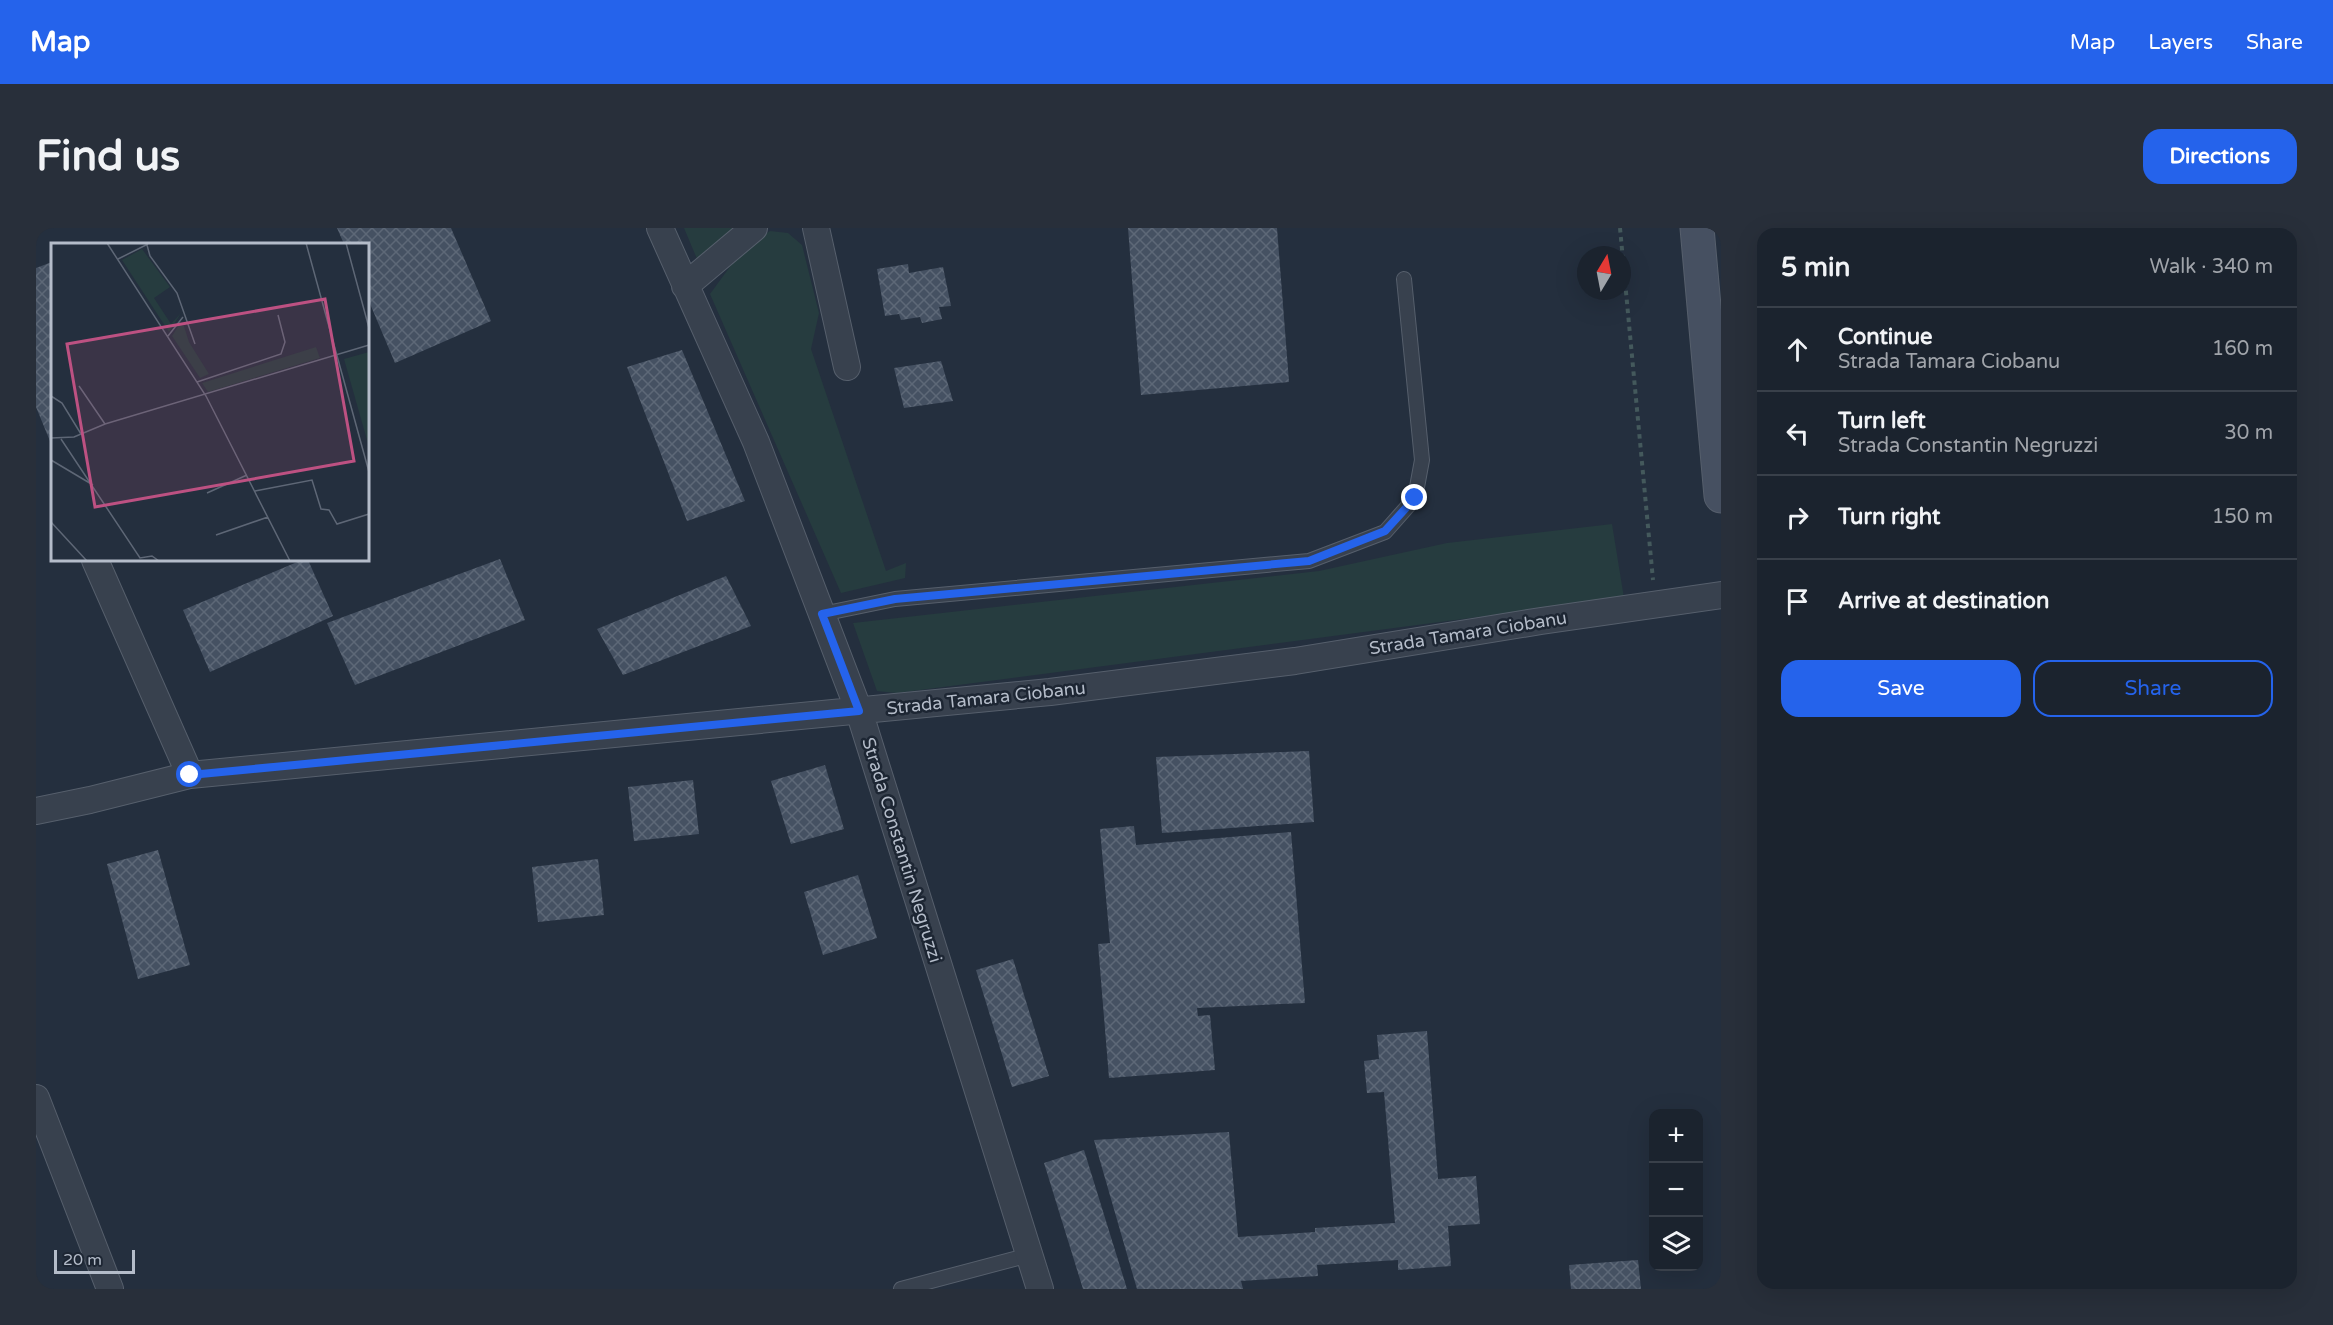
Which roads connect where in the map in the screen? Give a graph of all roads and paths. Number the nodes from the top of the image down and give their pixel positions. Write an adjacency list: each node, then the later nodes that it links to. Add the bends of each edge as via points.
1 (660, 228): 7 (street, Strada Constantin Negruzzi)
2 (754, 228): 7 (street)
3 (816, 228): 8 (street)
4 (1620, 228): 12 (path)
5 (1697, 228): 9 (main road)
6 (1404, 279): 13 (lane, via 1422,460 1415,498 1385,531 1309,561 895,599)
7 (685, 286): 13 (street, Strada Constantin Negruzzi, via 756,442)
8 (847, 367)
9 (1721, 496)
10 (95, 561): 15 (street)
11 (1721, 595): 12 (street, Strada Tamara Ciobanu)
12 (1656, 605): 14 (street, Strada Tamara Ciobanu, via 1272,664)
13 (822, 614): 14 (street, Strada Constantin Negruzzi)
14 (859, 711): 15 (street, Strada Tamara Ciobanu); 20 (street, Strada Constantin Negruzzi)
15 (190, 775): 16 (street, Strada Tamara Ciobanu)
16 (36, 811)
17 (36, 1098): 19 (street)
18 (36, 1138): 19 (street)
19 (62, 1166): 21 (street)
20 (1029, 1255): 22 (lane); 23 (street, Strada Constantin Negruzzi)
21 (110, 1289)
22 (901, 1289)
23 (1040, 1289)

